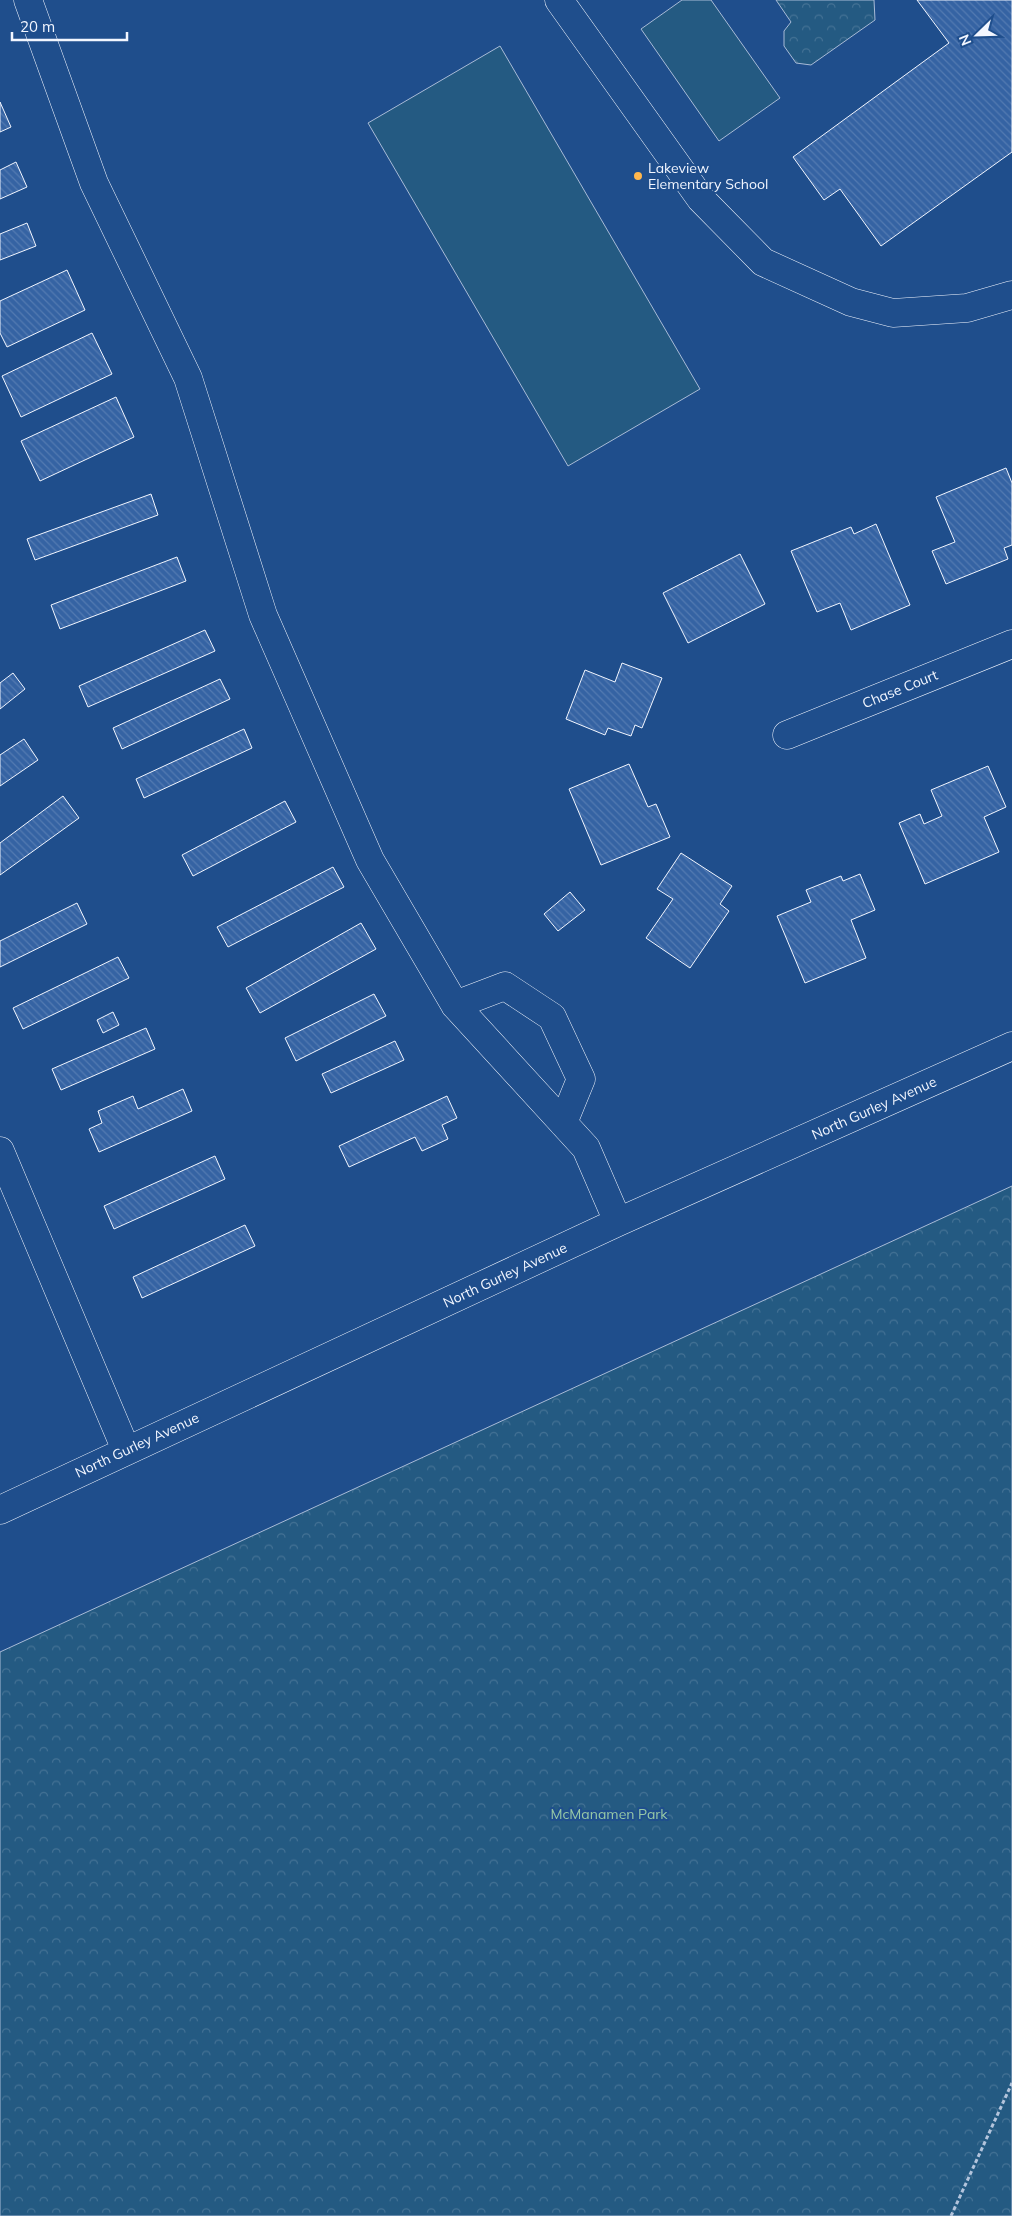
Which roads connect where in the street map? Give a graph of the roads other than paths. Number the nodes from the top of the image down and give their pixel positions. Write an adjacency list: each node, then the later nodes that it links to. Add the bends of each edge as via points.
1 (28, 0): 6 (street, via 94,184 188,378 263,615 370,860)
2 (559, 0): 3 (street, via 701,199 763,262 851,302 893,313 967,308)
3 (1012, 295)
4 (1012, 644): 5 (street, Chase Court)
5 (787, 735)
6 (455, 1005): 8 (street); 8 (street, via 505,986 552,1017 581,1079)
7 (1012, 1046): 10 (street, North Gurley Avenue)
8 (563, 1123): 10 (street, via 586,1148)
9 (0, 1151): 11 (street)
10 (618, 1222): 11 (street, North Gurley Avenue)
11 (126, 1450): 12 (street, North Gurley Avenue)
12 (0, 1510)

